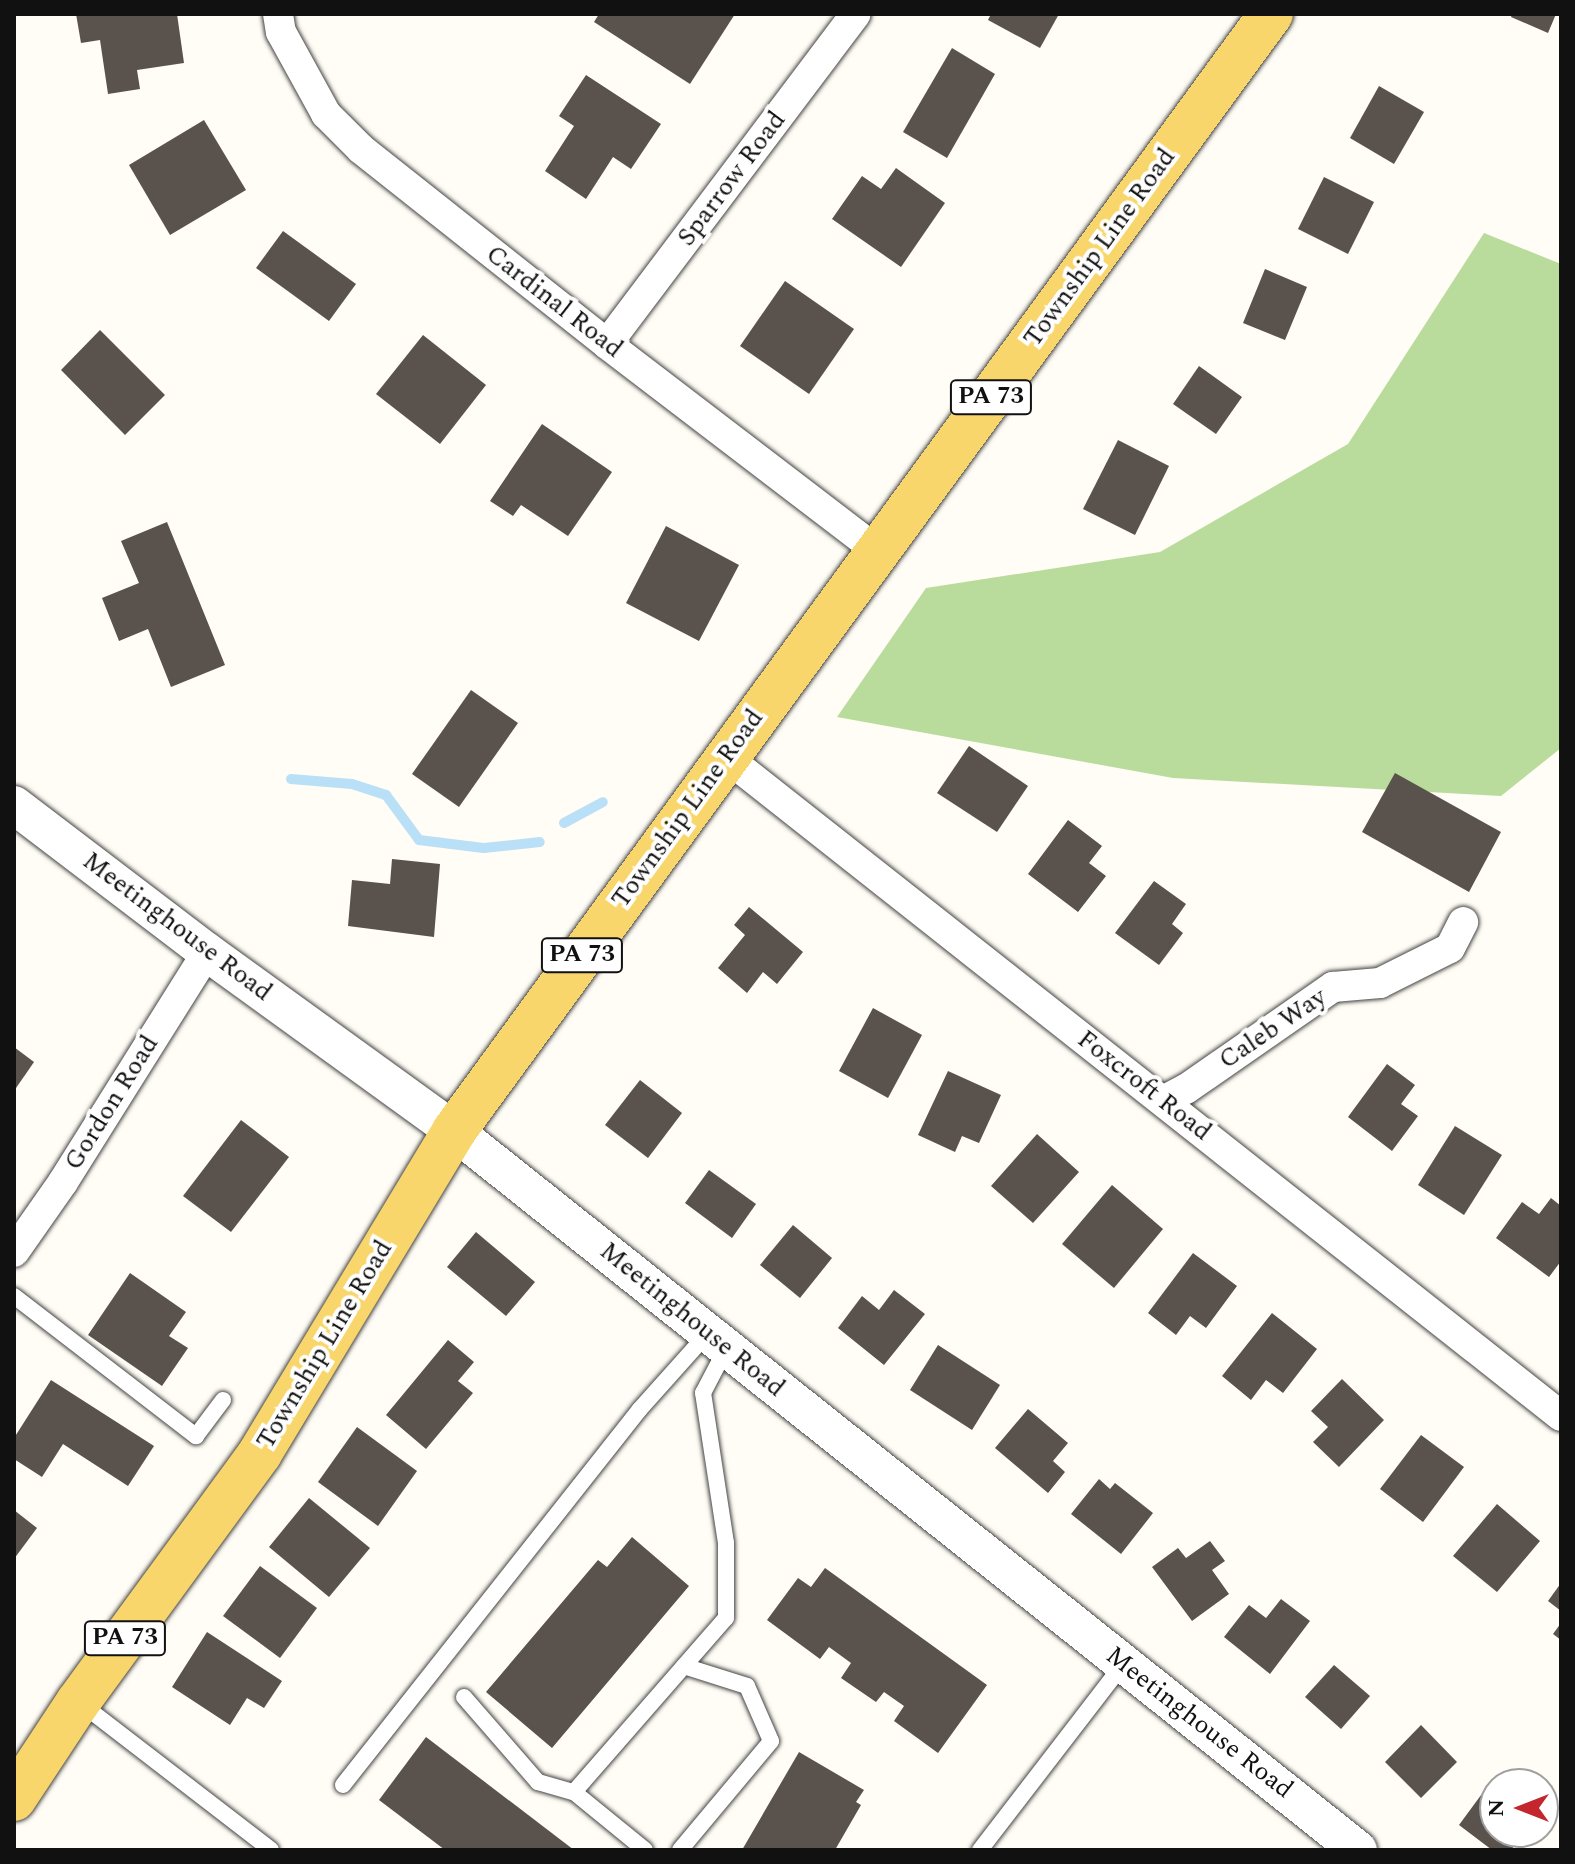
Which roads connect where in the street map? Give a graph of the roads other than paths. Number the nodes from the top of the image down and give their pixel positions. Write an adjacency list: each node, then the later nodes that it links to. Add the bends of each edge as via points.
1 (278, 14): 4 (street, Cardinal Road, via 281,32 326,114 361,149)
2 (856, 14): 4 (street, Sparrow Road)
3 (1271, 14): 5 (main road, Township Line Road / PA 73)
4 (607, 344): 5 (street, Cardinal Road)
5 (878, 551): 6 (main road, Township Line Road / PA 73)
6 (726, 757): 10 (street, Foxcroft Road); 11 (main road, Township Line Road / PA 73)
7 (14, 805): 9 (street, Meetinghouse Road)
8 (1463, 922): 10 (street, Caleb Way, via 1450,948 1380,983 1333,987)
9 (207, 952): 11 (street, Meetinghouse Road); 12 (street, Gordon Road)
10 (1163, 1101): 16 (street, Foxcroft Road)
11 (454, 1131): 14 (street, Meetinghouse Road); 20 (main road, Township Line Road / PA 73, via 260,1453)
12 (14, 1252)
13 (14, 1296): 15 (lane, via 196,1436)
14 (717, 1340): 17 (street, Meetinghouse Road); 18 (lane, via 703,1393 726,1543 726,1618); 22 (lane, via 640,1409)
15 (223, 1400)
16 (1561, 1416)
17 (1124, 1663): 28 (lane); 29 (street, Meetinghouse Road)
18 (684, 1666): 23 (lane); 27 (lane, via 747,1686 771,1741)
19 (464, 1697): 23 (lane, via 538,1782)
20 (78, 1702): 21 (main road, Township Line Road / PA 73); 24 (main road, Township Line Road / PA 73); 25 (lane)
21 (14, 1774)
22 (343, 1785)
23 (574, 1792): 26 (lane)
24 (14, 1799)
25 (271, 1850)
26 (645, 1850)
27 (680, 1850)
28 (980, 1850)
29 (1358, 1850)

